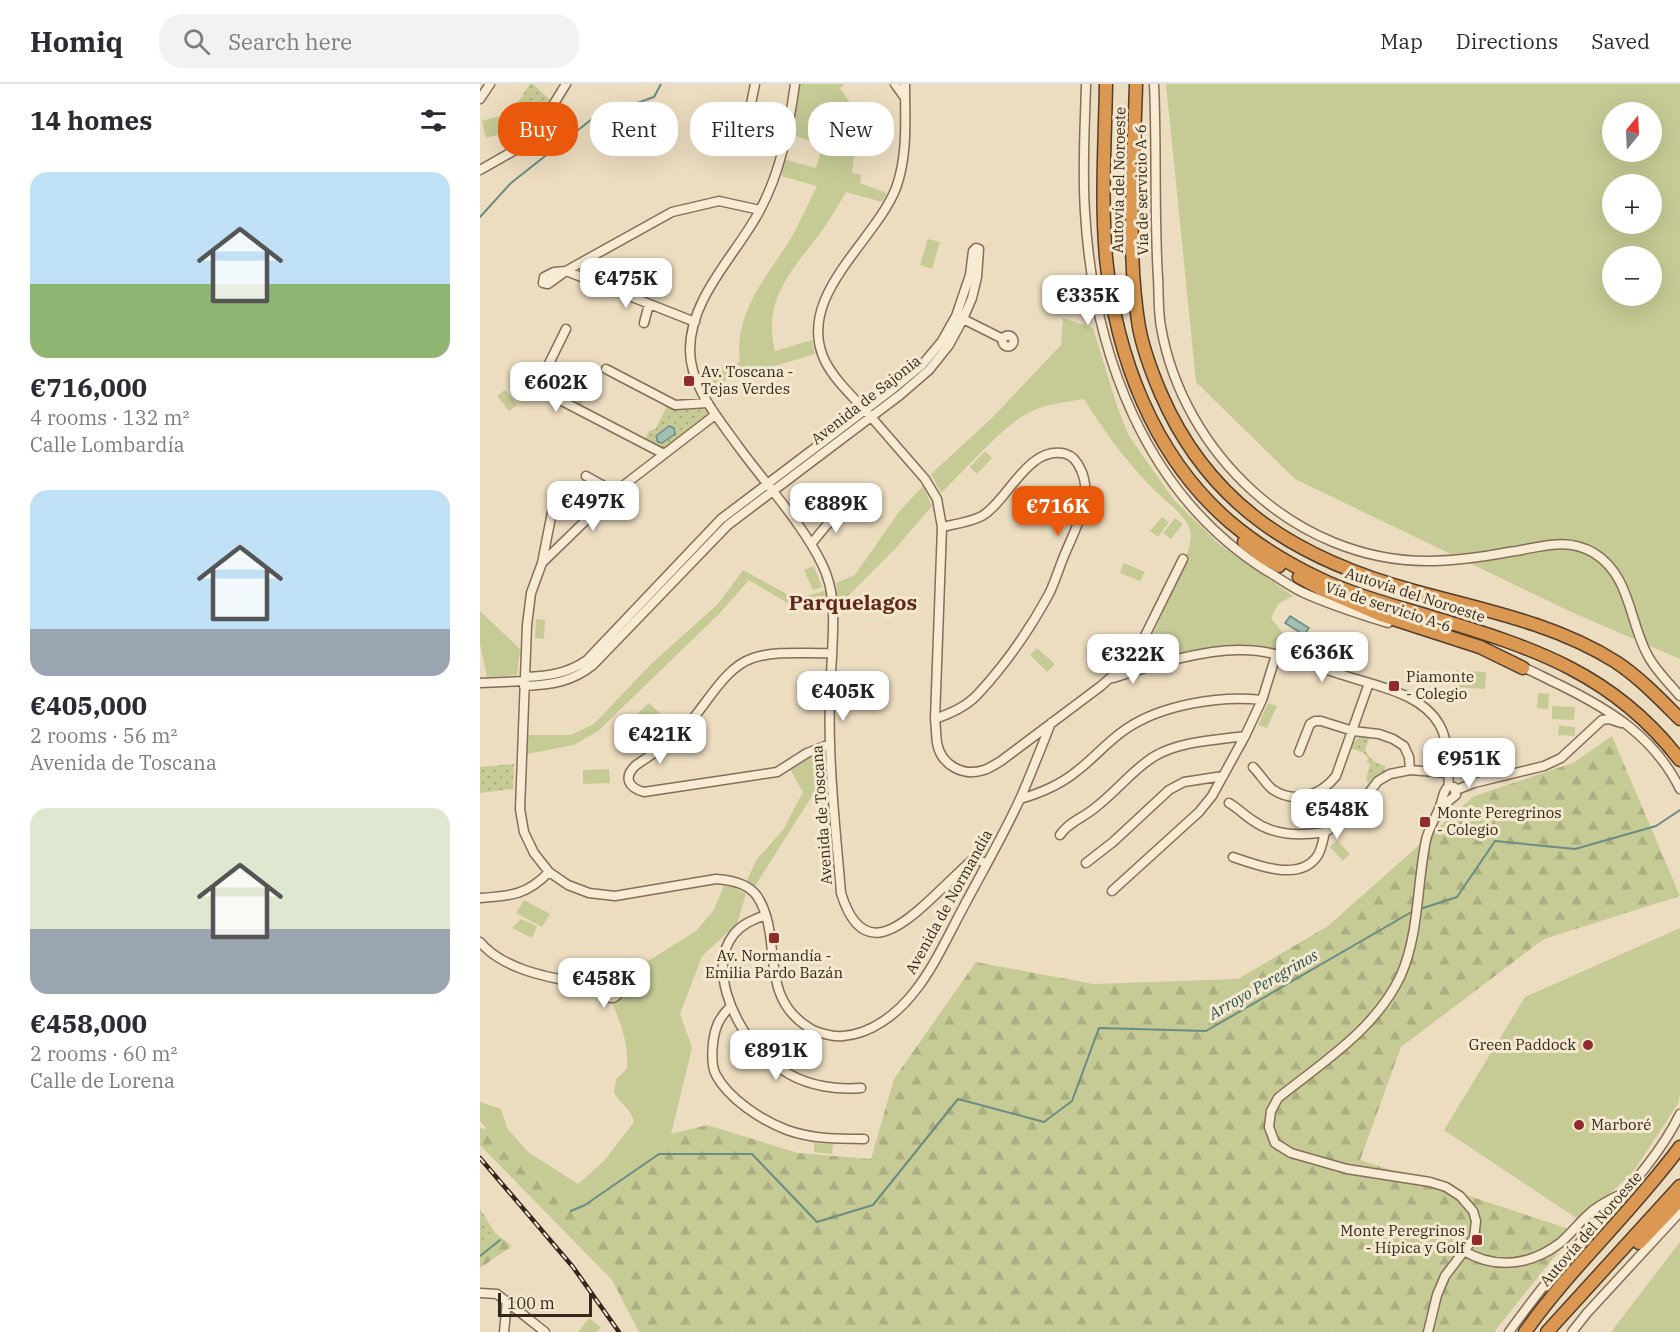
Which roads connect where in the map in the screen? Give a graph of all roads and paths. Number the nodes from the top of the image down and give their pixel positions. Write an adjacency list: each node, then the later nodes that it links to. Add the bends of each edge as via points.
1 (490, 84): 11 (street)
2 (566, 84): 14 (street, via 531,141)
3 (755, 84): 13 (street)
4 (795, 84): 15 (street, Avenida de Toscana, via 778,168)
5 (895, 84): 12 (street)
6 (905, 84): 12 (street)
7 (1086, 84): 43 (street, Vía de servicio A-6, via 1084,211 1094,295 1121,391 1172,484 1212,528 1250,560 1300,591 1348,611)
8 (1106, 84): 34 (highway, Autovía del Noroeste, via 1106,258 1118,332 1155,430 1186,475)
9 (1136, 84): 52 (highway, Autovía del Noroeste, via 1132,256 1139,328 1173,422 1199,461 1225,491 1270,530 1317,557 1413,591 1541,625 1577,640 1647,686)
10 (1154, 84): 48 (street, Vía de servicio A-6, via 1156,260 1161,326 1171,369 1193,417 1244,485 1278,513 1327,540 1371,554 1440,561 1548,544 1569,544 1594,553 1622,584 1648,657)
11 (480, 99)
12 (905, 99): 26 (street, via 903,166 895,190 878,223 827,294 818,328 819,344 830,371)
13 (751, 102)
14 (480, 170)
15 (760, 210): 16 (street, via 719,201 682,208); 20 (street, Avenida de Toscana, via 704,300)
16 (591, 257): 17 (street); 17 (street, via 566,272)
17 (583, 278): 18 (street)
18 (649, 304): 20 (street); 21 (street)
19 (959, 317): 19 (street, Avenida de Sajonia, via 972,298 977,277 976,248); 23 (street); 26 (street, Avenida de Sajonia, via 922,365)
20 (695, 322): 25 (street, Avenida de Toscana, via 692,366)
21 (644, 323)
22 (566, 329): 28 (street, via 537,388)
23 (1003, 339)
24 (606, 369): 25 (street, via 675,405)
25 (708, 403): 27 (street, Avenida de Toscana)
26 (867, 413): 30 (street, Avenida de Sajonia); 35 (street, via 925,479 937,499)
27 (715, 415): 28 (street); 30 (street, Avenida de Toscana)
28 (664, 454): 31 (street)
29 (586, 476): 31 (street)
30 (769, 487): 36 (street, Avenida de Toscana); 45 (street, Avenida de Sajonia, via 583,673 556,684)
31 (615, 492): 38 (street)
32 (554, 502): 38 (street, Avenida de Normandía)
33 (841, 508): 36 (street)
34 (1230, 522): 43 (highway, via 1233,533 1263,557 1321,589 1381,615 1480,647); 60 (highway, Autovía del Noroeste, via 1275,555 1356,594 1488,634 1569,666 1636,712)
35 (942, 527): 51 (street); 51 (street, via 981,517 1024,470 1051,454 1066,454 1078,462 1085,478 1081,515 1049,593 1016,646 978,694 967,704)
36 (811, 544): 39 (street, Avenida de Toscana, via 831,589)
37 (1183, 559): 41 (street, via 1154,621)
38 (542, 563): 45 (street, Avenida de Normandía, via 531,593)
39 (832, 653): 58 (street, Avenida de Toscana); 58 (street, via 767,655 740,664 679,735 635,766 627,778 635,789 644,792 777,772)
40 (1276, 655): 42 (street, via 1226,650); 47 (street); 49 (street)
41 (1128, 662): 42 (street); 44 (street)
42 (1148, 667): 44 (street)
43 (1523, 668): 50 (street, Vía de servicio A-6)
44 (1109, 679): 53 (street)
45 (525, 681): 46 (street, Avenida de Sajonia); 74 (street, Avenida de Normandía, via 520,809 524,832)
46 (480, 683)
47 (1369, 683): 56 (street); 63 (street, via 1407,697 1439,723 1448,754)
48 (1680, 696)
49 (1262, 700): 57 (street); 67 (street, via 1224,699 1144,718 1124,730 1076,773 1043,792)
50 (1592, 701): 54 (street, Vía de servicio A-6); 55 (street, via 1597,711)
51 (935, 719): 53 (street, via 937,745 943,757 962,772 986,770)
52 (1680, 719)
53 (1051, 723): 67 (street, Avenida de Normandía)
54 (1627, 724): 55 (street, via 1609,719); 65 (street, Vía de servicio A-6, via 1646,741)
55 (1592, 728): 66 (street, via 1561,758 1544,766)
56 (1353, 731): 59 (street, via 1315,721 1307,728); 61 (street, via 1336,776 1328,786 1306,797 1282,794); 62 (street, via 1380,734 1404,746)
57 (1245, 736): 64 (street); 70 (street, via 1189,744 1158,754)
58 (830, 744): 72 (street, Avenida de Toscana, via 840,892 846,911 855,922 875,933 885,933 912,917 973,859)
59 (1299, 752)
60 (1680, 760)
61 (1253, 766)
62 (1410, 770): 63 (street); 69 (street, via 1378,781 1351,816)
63 (1448, 773): 66 (street)
64 (1223, 776): 73 (street, via 1184,782 1169,790); 75 (street, via 1199,812)
65 (1680, 789)
66 (1450, 792): 89 (street, via 1428,833 1408,957 1400,978 1358,1035 1278,1098 1270,1111 1269,1127 1275,1143 1291,1153 1347,1169 1446,1187 1460,1196 1476,1221 1474,1238)
67 (1020, 799): 72 (street, Avenida de Normandía)
68 (1229, 803): 69 (street, via 1276,832)
69 (1325, 832): 71 (street, via 1314,861 1291,870)
70 (1060, 835)
71 (1233, 857)
72 (987, 863): 77 (street, Avenida de Normandía, via 915,991 894,1014 868,1030 843,1036 815,1031 795,1019 781,996 774,973)
73 (1086, 863)
74 (549, 872): 76 (street, via 522,893); 77 (street, Avenida de Normandía, via 589,893 615,896 716,879 732,880 756,895)
75 (1112, 891)
76 (480, 898)
77 (765, 915): 80 (street, via 747,922 727,946 723,974)
78 (480, 942): 79 (street, via 496,957 523,970)
79 (604, 988)
80 (730, 1007): 81 (street, via 756,1047 791,1075 831,1087); 83 (street, via 719,1018 712,1048 715,1074 729,1092 761,1117 787,1130 814,1137)
81 (861, 1088)
82 (1680, 1114): 86 (street, via 1661,1146)
83 (864, 1139)
84 (1680, 1147): 98 (highway, Autovía del Noroeste, via 1547,1301)
85 (1680, 1186): 99 (highway)
86 (1625, 1191): 89 (street, via 1591,1211 1559,1243 1540,1254 1510,1264 1491,1263); 97 (street, via 1539,1290)
87 (1680, 1200): 100 (highway)
88 (1680, 1212): 101 (street)
89 (1464, 1251): 96 (street, via 1445,1276)
90 (480, 1293): 91 (street, via 497,1294)
91 (507, 1301): 92 (street); 93 (street)
92 (521, 1312): 93 (street); 95 (street)
93 (505, 1317): 94 (street)
94 (504, 1332)
95 (545, 1332)
96 (1428, 1332)
97 (1509, 1332)
98 (1525, 1332)
99 (1547, 1332)
100 (1557, 1332)
101 (1572, 1332)

